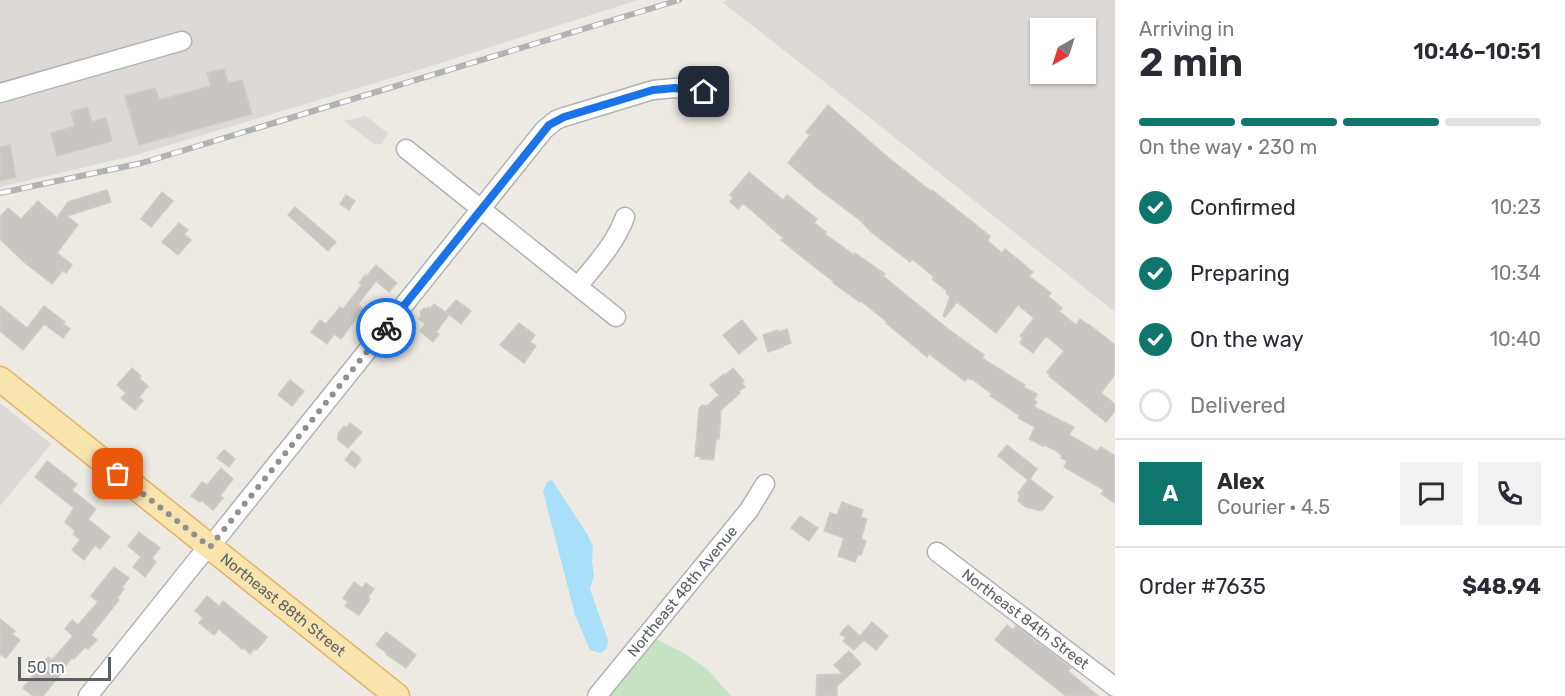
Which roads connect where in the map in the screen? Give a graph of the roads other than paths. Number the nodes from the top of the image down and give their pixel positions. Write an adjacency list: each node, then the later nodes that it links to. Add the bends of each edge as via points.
1 (182, 41): 3 (street)
2 (704, 92): 5 (street, via 653,90 556,120)
3 (0, 93)
4 (406, 148): 5 (street)
5 (481, 208): 7 (street); 11 (street)
6 (625, 218): 7 (street, via 612,244)
7 (579, 286): 8 (street)
8 (616, 316)
9 (0, 380): 11 (main road, Northeast 88th Street)
10 (765, 484): 16 (street, Northeast 48th Avenue)
11 (210, 547): 14 (street); 15 (main road, Northeast 88th Street)
12 (937, 552): 13 (street, Northeast 84th Street)
13 (1115, 687)
14 (88, 696)
15 (397, 696)
16 (597, 696)

